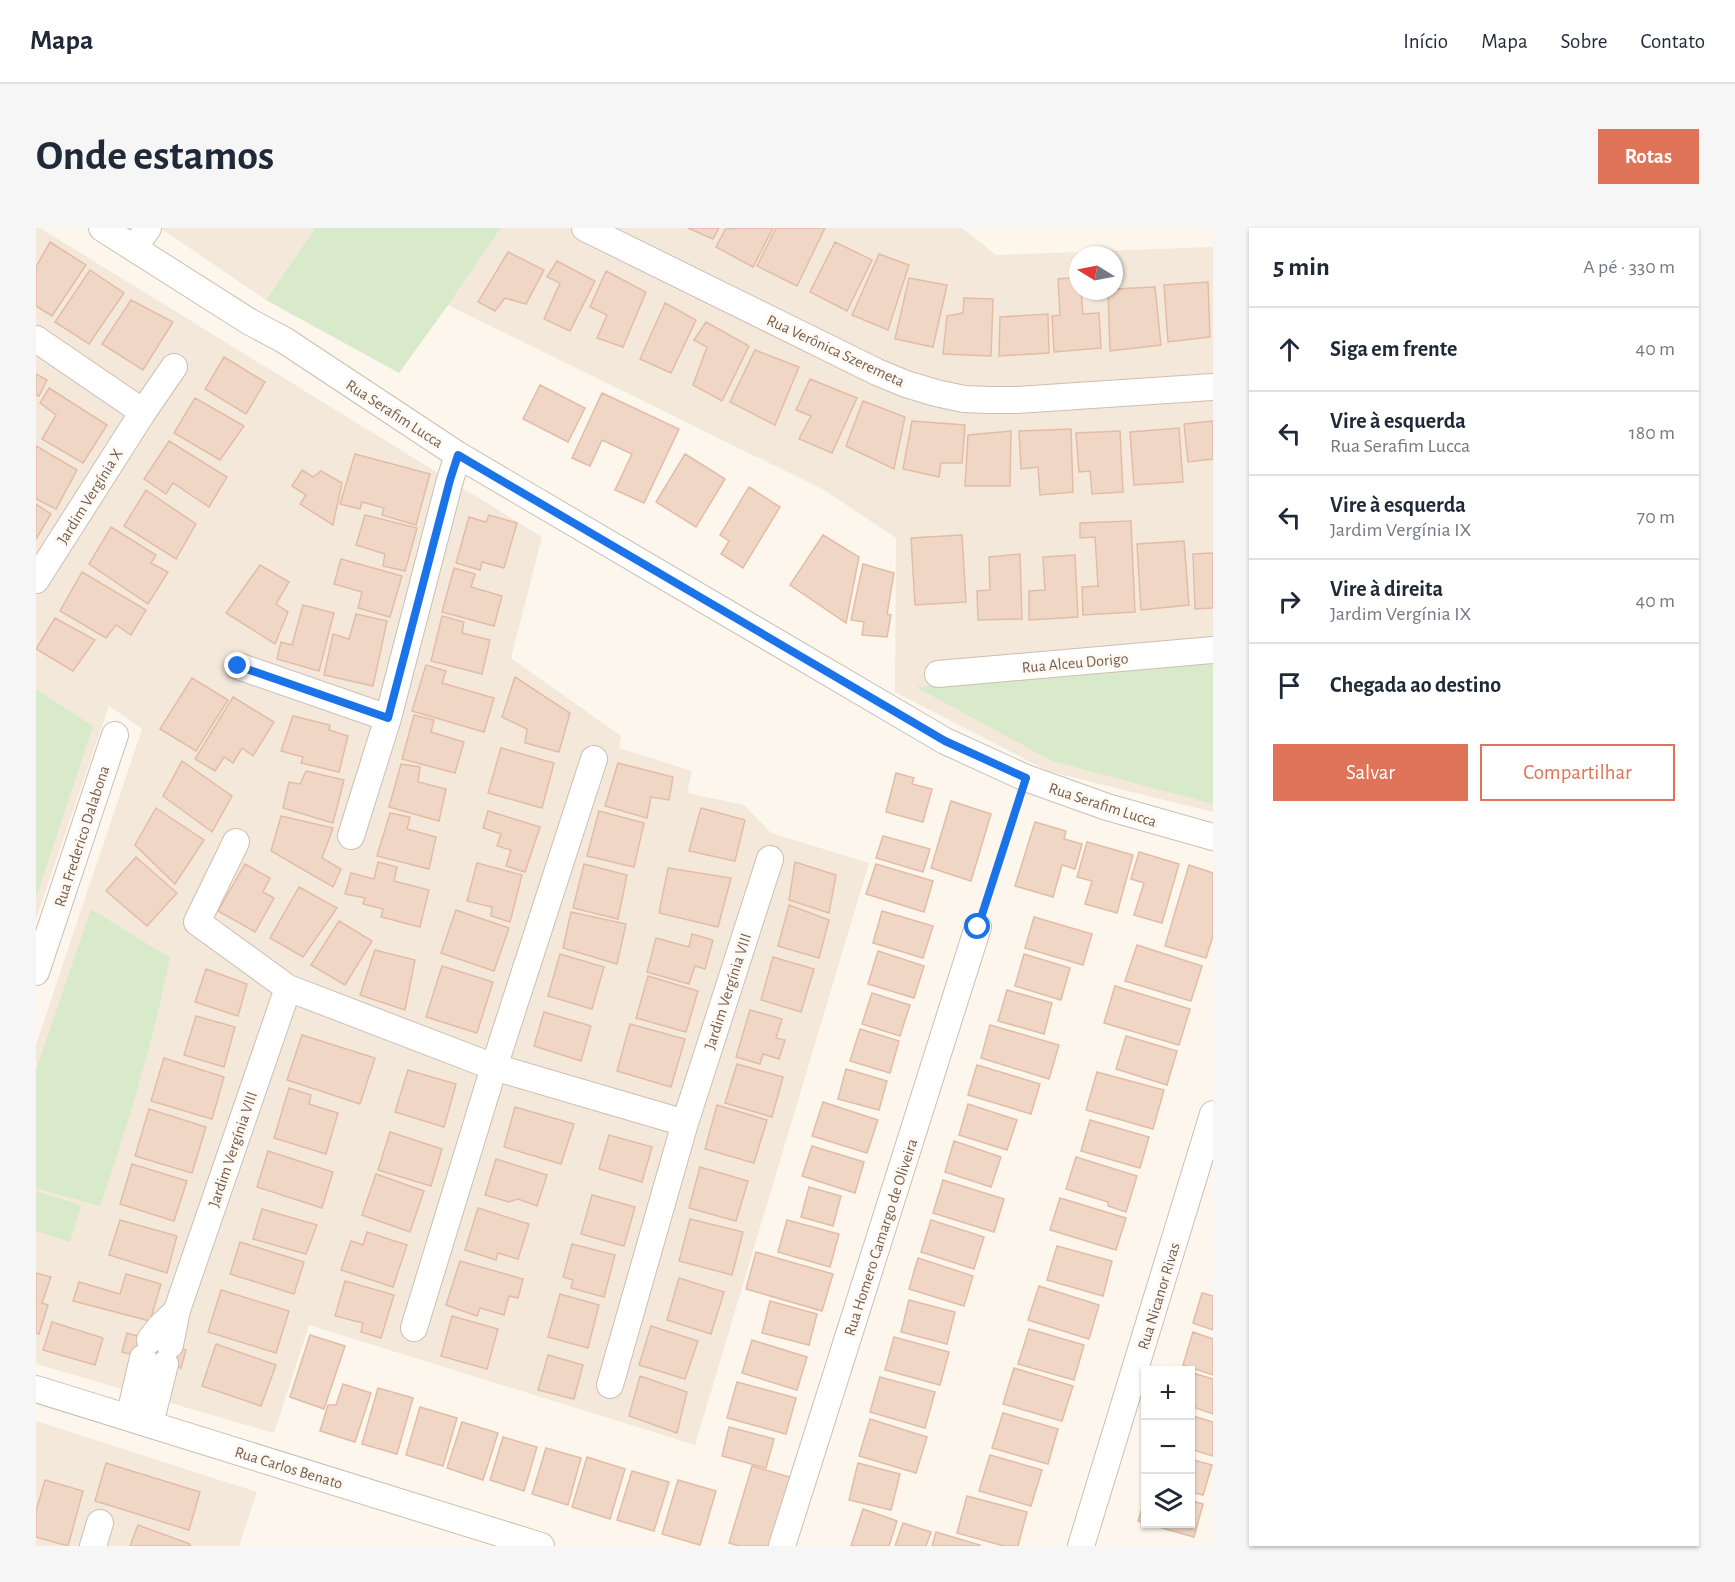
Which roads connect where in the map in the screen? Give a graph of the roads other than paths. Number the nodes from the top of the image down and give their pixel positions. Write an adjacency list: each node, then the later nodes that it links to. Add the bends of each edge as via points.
1 (102, 228): 3 (street, Rua Serafim Lucca)
2 (585, 228): 6 (street, Rua Verônica Szeremeta, via 877,372 936,393 964,399 1017,400)
3 (136, 236): 8 (street, Rua Serafim Lucca, via 252,310 284,340)
4 (36, 339): 7 (street)
5 (174, 367): 7 (street, Jardim Vergínia X)
6 (1213, 387)
7 (143, 412): 9 (street, Jardim Vergínia X)
8 (458, 455): 13 (street); 17 (street, Rua Serafim Lucca, via 945,741 1026,778 1107,807)
9 (36, 580)
10 (1213, 650): 12 (street, Rua Alceu Dorigo)
11 (238, 666): 13 (street)
12 (938, 674)
13 (388, 718): 16 (street)
14 (115, 735): 21 (street, Rua Frederico Dalabona)
15 (594, 759): 23 (street)
16 (351, 836)
17 (1213, 837)
18 (236, 842): 22 (street, via 198,922)
19 (770, 859): 25 (street, Jardim Vergínia VIII)
20 (978, 927): 31 (street, Rua Homero Camargo de Oliveira)
21 (36, 972)
22 (288, 988): 23 (street); 29 (street, Jardim Vergínia VIII, via 177,1310 157,1352)
23 (494, 1067): 25 (street); 26 (street)
24 (1213, 1114): 32 (street, Rua Nicanor Rivas)
25 (685, 1123): 27 (street, Jardim Vergínia VIII)
26 (414, 1328)
27 (610, 1385)
28 (36, 1389): 29 (street, Rua Carlos Benato)
29 (140, 1421): 30 (street, Rua Carlos Benato)
30 (542, 1546)
31 (782, 1546)
32 (1081, 1546)

